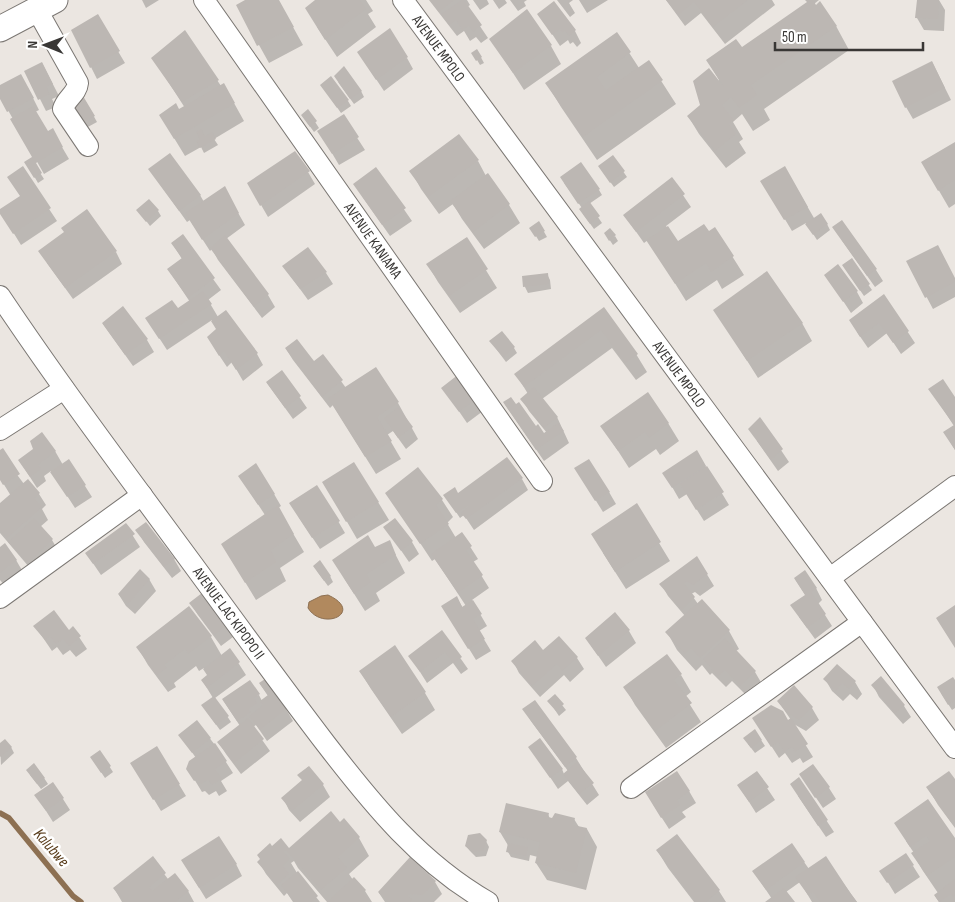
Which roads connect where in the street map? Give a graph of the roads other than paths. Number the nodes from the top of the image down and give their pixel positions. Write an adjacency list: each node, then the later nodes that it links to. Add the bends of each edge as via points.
1 (204, 0): 9 (street, AVENUE KANIAMA)
2 (403, 0): 12 (street, AVENUE MPOLO)
3 (46, 5): 4 (street); 5 (street, via 78,83 77,90 65,102 63,109)
4 (3, 21)
5 (88, 146)
6 (0, 296): 7 (street, AVENUE LAC KIPOPO II)
7 (64, 389): 8 (street); 11 (street, AVENUE LAC KIPOPO II)
8 (0, 430)
9 (542, 481)
10 (955, 486): 12 (street)
11 (142, 494): 13 (street); 17 (street, AVENUE LAC KIPOPO II, via 286,692 371,802 418,852)
12 (830, 578): 14 (street, AVENUE MPOLO)
13 (0, 598)
14 (862, 622): 15 (street, AVENUE MPOLO); 16 (street)
15 (955, 748)
16 (631, 788)
17 (488, 902)

